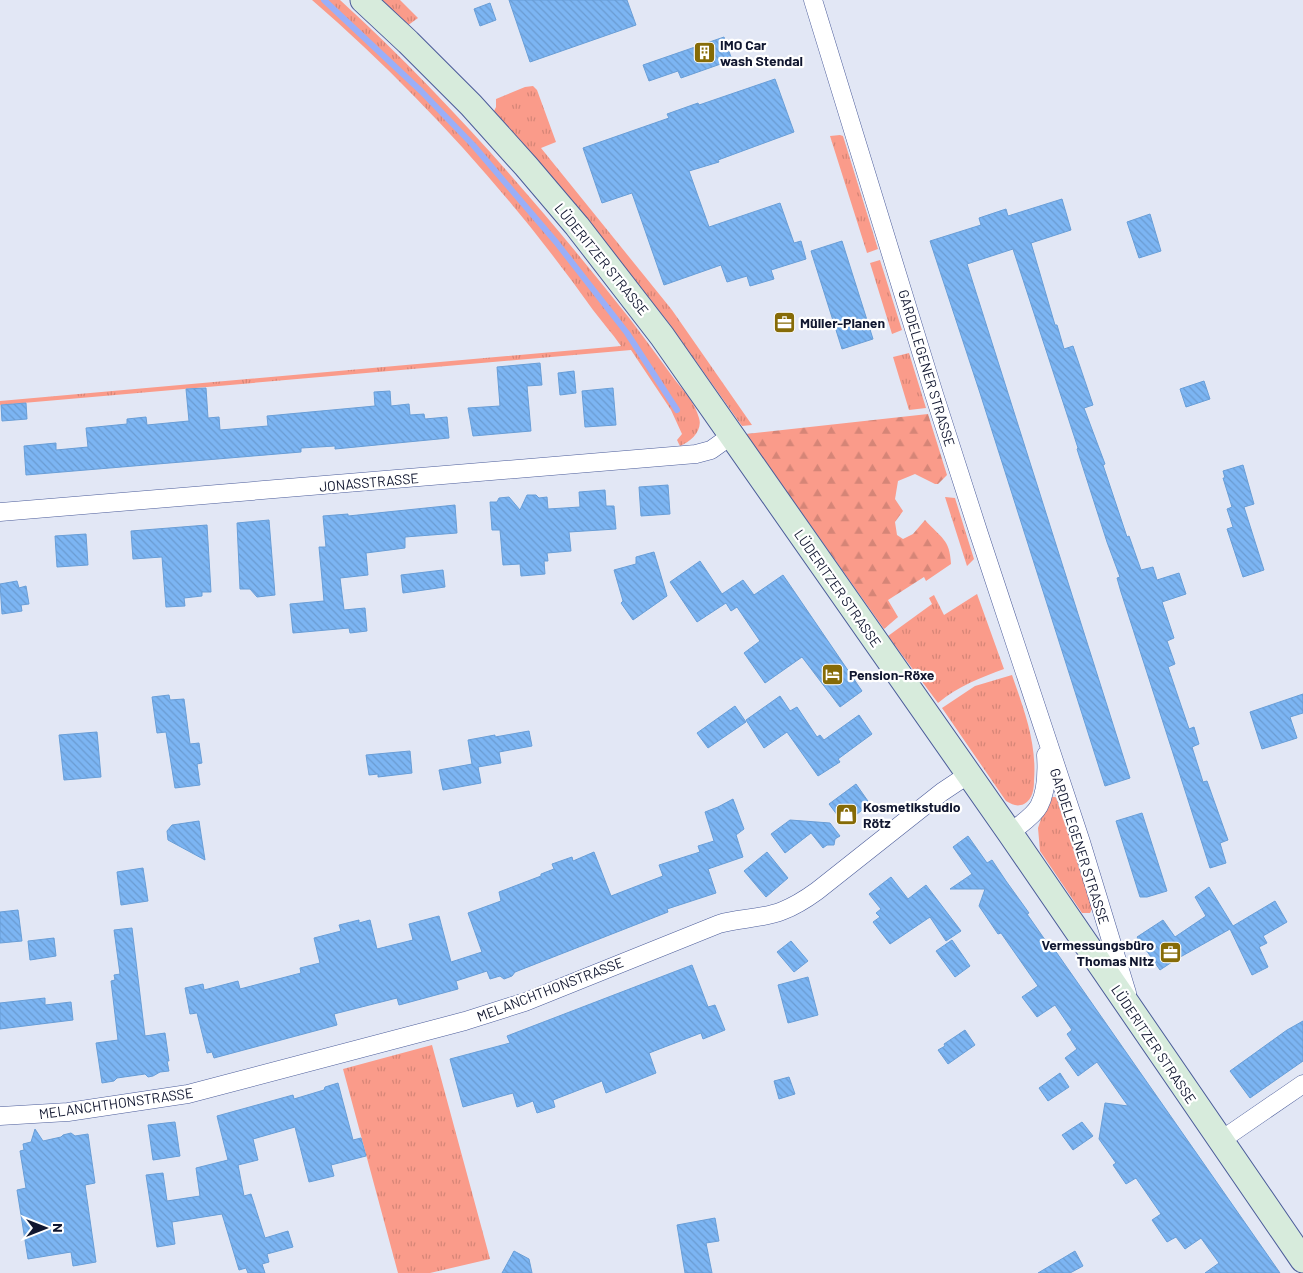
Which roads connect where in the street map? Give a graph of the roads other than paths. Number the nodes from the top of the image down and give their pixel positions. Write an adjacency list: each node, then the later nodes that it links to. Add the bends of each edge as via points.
1 (363, 0): 3 (main road, LÜDERITZER STRASSE, via 471,106 577,226 662,336)
2 (813, 0): 5 (street, GARDELEGENER STRASSE, via 937,403)
3 (732, 435): 4 (street, JONASSTRASSE, via 711,450 696,454); 6 (main road, LÜDERITZER STRASSE)
4 (0, 512)
5 (1044, 734): 7 (street, GARDELEGENER STRASSE, via 1046,782 1039,806); 8 (street, GARDELEGENER STRASSE)
6 (968, 774): 7 (main road, LÜDERITZER STRASSE); 10 (street, MELANCHTHONSTRASSE, via 817,891 780,912 719,924 525,1002 473,1019 188,1094 68,1112)
7 (1010, 833): 8 (main road, LÜDERITZER STRASSE)
8 (1134, 1014): 11 (main road, LÜDERITZER STRASSE)
9 (1303, 1084): 11 (street)
10 (0, 1116)
11 (1220, 1141): 12 (main road, LÜDERITZER STRASSE)
12 (1303, 1260)

